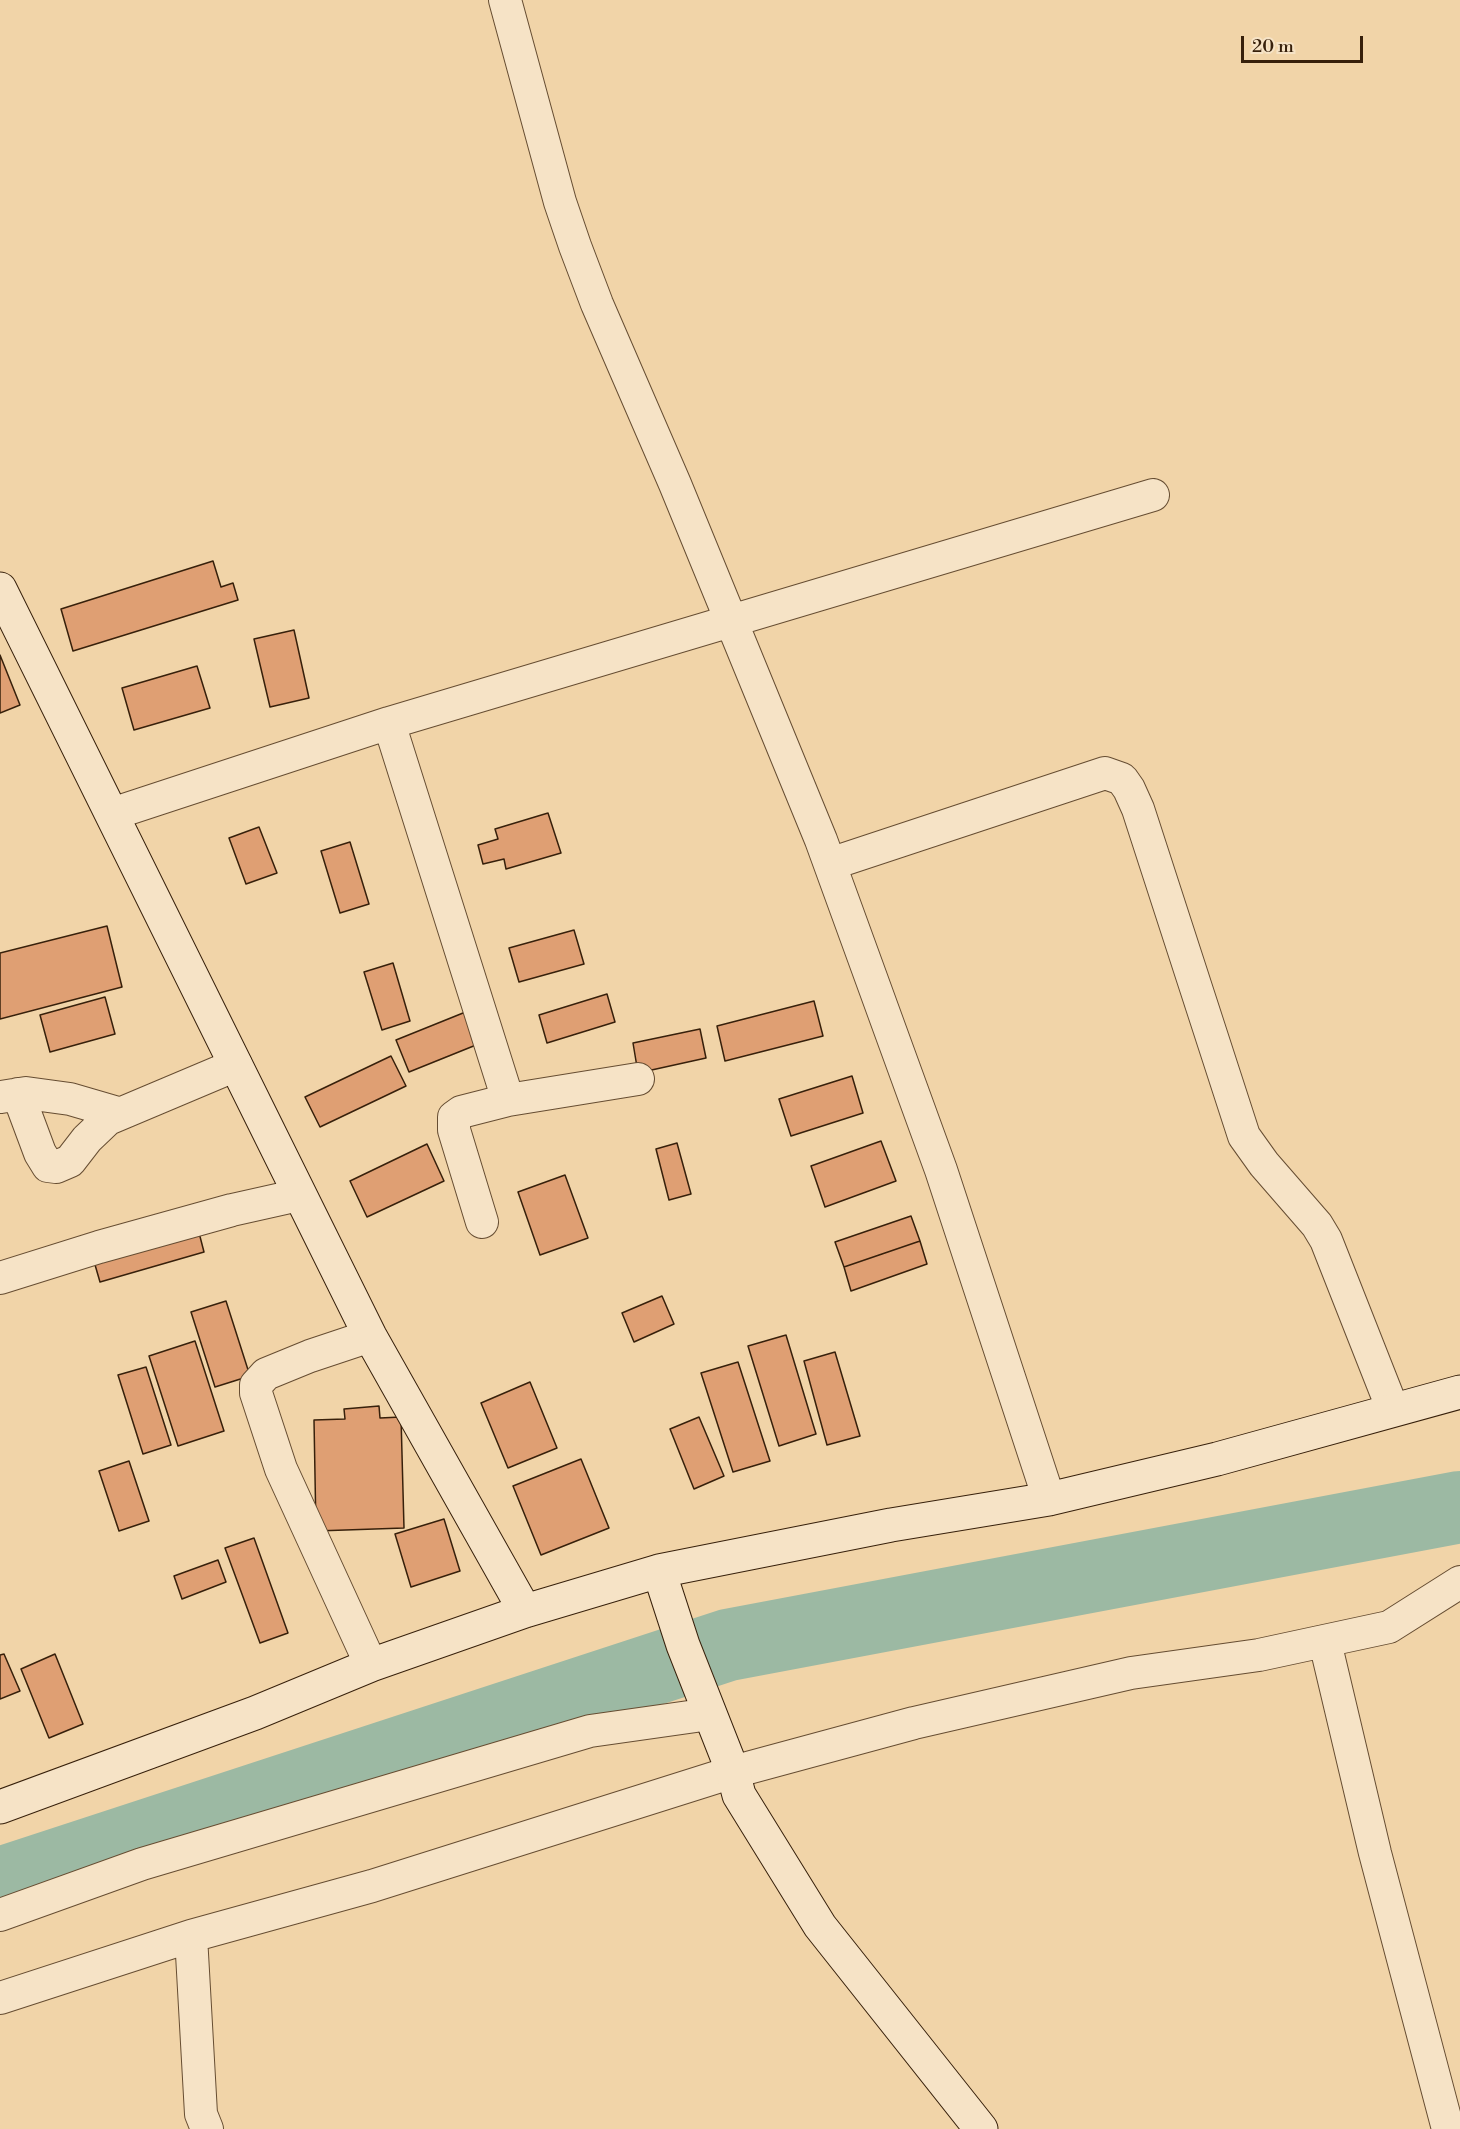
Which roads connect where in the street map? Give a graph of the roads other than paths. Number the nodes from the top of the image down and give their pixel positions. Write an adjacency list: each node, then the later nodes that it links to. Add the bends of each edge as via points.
1 (506, 0): 4 (street, via 575,246)
2 (1153, 495): 4 (street)
3 (0, 589): 6 (street)
4 (731, 619): 5 (street); 7 (street)
5 (389, 723): 6 (street); 11 (street)
6 (126, 810): 8 (street)
7 (830, 864): 18 (street, via 1106,773 1122,779 1138,809 1244,1136 1326,1240); 19 (street, via 940,1170)
8 (236, 1065): 12 (street); 13 (street)
9 (638, 1079): 11 (street)
10 (9, 1095): 12 (street, via 70,1099); 12 (street, via 48,1166 70,1161 97,1128)
11 (508, 1100): 14 (street, via 454,1117 454,1130)
12 (118, 1113)
13 (299, 1195): 15 (street, via 232,1210); 16 (street)
14 (482, 1222)
15 (0, 1278)
16 (370, 1336): 22 (street); 24 (street, via 266,1374 256,1385 256,1393 281,1469)
17 (1460, 1392): 18 (street)
18 (1393, 1410): 19 (street, via 1217,1459)
19 (1048, 1499): 20 (street, via 891,1524)
20 (659, 1571): 22 (street); 25 (street)
21 (1460, 1582): 23 (street, via 1389,1627)
22 (525, 1611): 24 (street)
23 (1324, 1642): 26 (street, via 1131,1673 1043,1692); 33 (street)
24 (371, 1665): 27 (street, via 255,1713)
25 (710, 1715): 26 (street); 28 (street, via 590,1731 142,1864)
26 (724, 1772): 29 (street, via 372,1886); 32 (street, via 820,1926)
27 (0, 1807)
28 (0, 1915)
29 (191, 1936): 30 (street); 31 (street, via 201,2114)
30 (0, 1998)
31 (207, 2129)
32 (981, 2129)
33 (1448, 2129)

